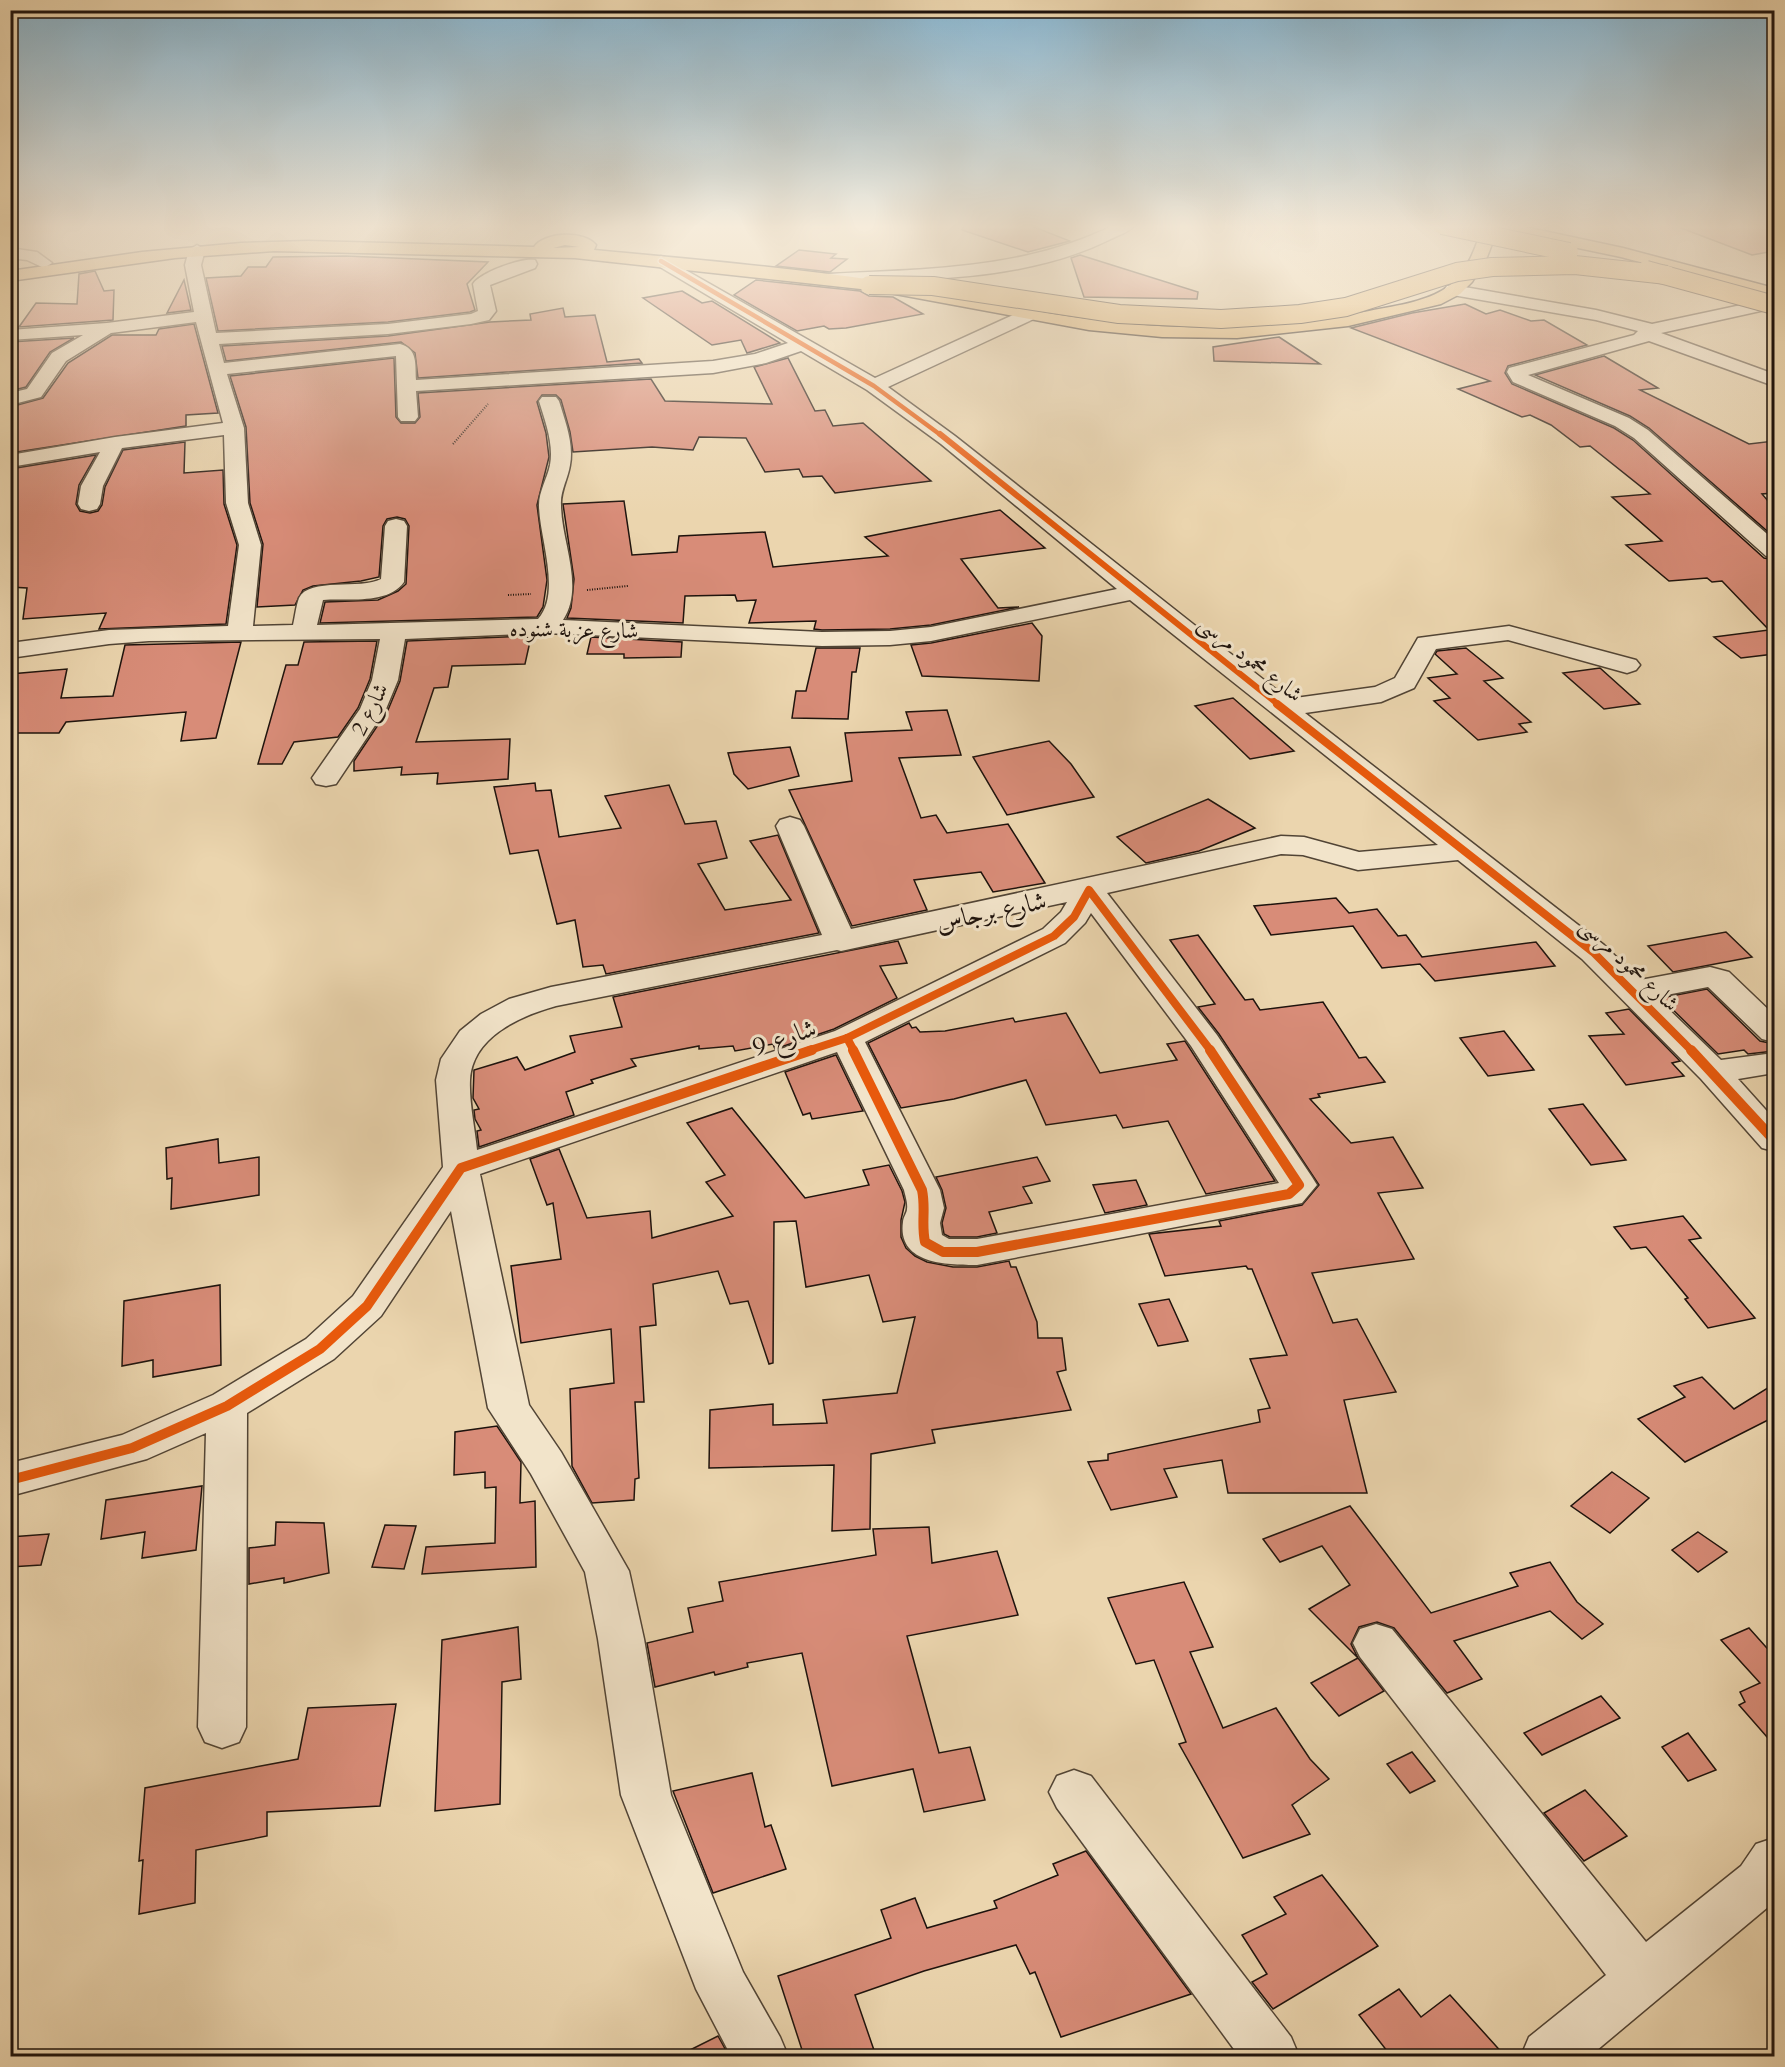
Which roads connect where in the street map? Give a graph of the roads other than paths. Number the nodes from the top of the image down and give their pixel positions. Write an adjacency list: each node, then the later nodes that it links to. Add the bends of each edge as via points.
1 (160, 321): 10 (street)
2 (206, 321): 13 (street)
3 (451, 321): 13 (street)
4 (766, 321): 17 (street, شارع محمود مرسى)
5 (1014, 321): 23 (street)
6 (1065, 321): 7 (main road, via 1135,330 1202,332)
7 (1340, 321)
8 (1625, 321): 11 (street)
9 (1694, 321): 11 (street)
10 (106, 328): 12 (street); 15 (street)
11 (1649, 332): 21 (street); 32 (street, via 1640,339 1516,372 1641,434)
12 (10, 335)
13 (210, 340): 14 (street); 18 (street)
14 (188, 342)
15 (85, 343): 16 (street); 19 (street, via 58,357)
16 (131, 343)
17 (803, 343): 22 (street, via 777,355 738,364); 23 (street, شارع محمود مرسى)
18 (216, 369): 22 (street, via 400,350 405,352); 27 (street)
19 (44, 376): 20 (street); 24 (street, via 29,396)
20 (22, 378)
21 (1774, 380)
22 (407, 386): 26 (street)
23 (873, 386): 33 (street, شارع محمود مرسى, via 948,440)
24 (10, 399)
25 (549, 401): 34 (street, via 561,456 551,487 550,510 558,560 558,592 556,613)
26 (408, 417)
27 (234, 428): 28 (street); 35 (street, via 237,503 250,545)
28 (115, 443): 29 (street); 30 (street, via 92,486)
29 (10, 461)
30 (89, 504)
31 (396, 526): 36 (street, via 392,582 370,590 311,597)
32 (1774, 551)
33 (1135, 592): 34 (street, شارع عزبة شنوده, via 931,634 890,638 822,639); 40 (street, شارع محمود مرسى)
34 (545, 626): 37 (street, شارع عزبة شنوده)
35 (240, 631): 36 (street, شارع عزبة شنوده); 38 (street, شارع عزبة شنوده, via 129,635)
36 (304, 631): 37 (street, شارع عزبة شنوده)
37 (394, 632): 41 (street, شارع 2, via 385,680 373,710)
38 (10, 651)
39 (1627, 665): 40 (street, via 1509,633 1427,643 1405,683 1381,694)
40 (1283, 708): 43 (street, شارع محمود مرسى)
41 (326, 778)
42 (790, 826): 45 (street)
43 (1464, 851): 44 (street, شارع برجاس, via 1358,861 1304,846 1281,845); 46 (street, شارع محمود مرسى, via 1593,952)
44 (1089, 890): 45 (street, شارع برجاس); 48 (street, شارع 9, via 1074,917 1054,936); 48 (street, via 1205,1042 1299,1185 1289,1194 977,1252 943,1252 925,1242 922,1190)
45 (841, 942): 52 (street, شارع برجاس, via 551,997 520,1006 493,1021 472,1038 458,1059 453,1080)
46 (1634, 992): 47 (street, via 1710,977 1718,979); 50 (street, شارع محمود مرسى)
47 (1774, 1032)
48 (847, 1038): 52 (street, شارع 9)
49 (1774, 1063): 50 (street)
50 (1713, 1072): 51 (street, شارع محمود مرسى)
51 (1774, 1140)
52 (461, 1168): 53 (street, via 367,1306 320,1349); 60 (street, شارع برجاس, via 511,1414 532,1440 607,1571 646,1795 723,1989)
53 (227, 1406): 54 (street, via 132,1448); 56 (street)
54 (10, 1480)
55 (1376, 1643): 59 (street)
56 (222, 1727)
57 (1074, 1792): 61 (street)
58 (1774, 1861): 59 (street, via 1759,1882)
59 (1643, 1980): 62 (street)
60 (761, 2056)
61 (1272, 2056)
62 (1548, 2056)

